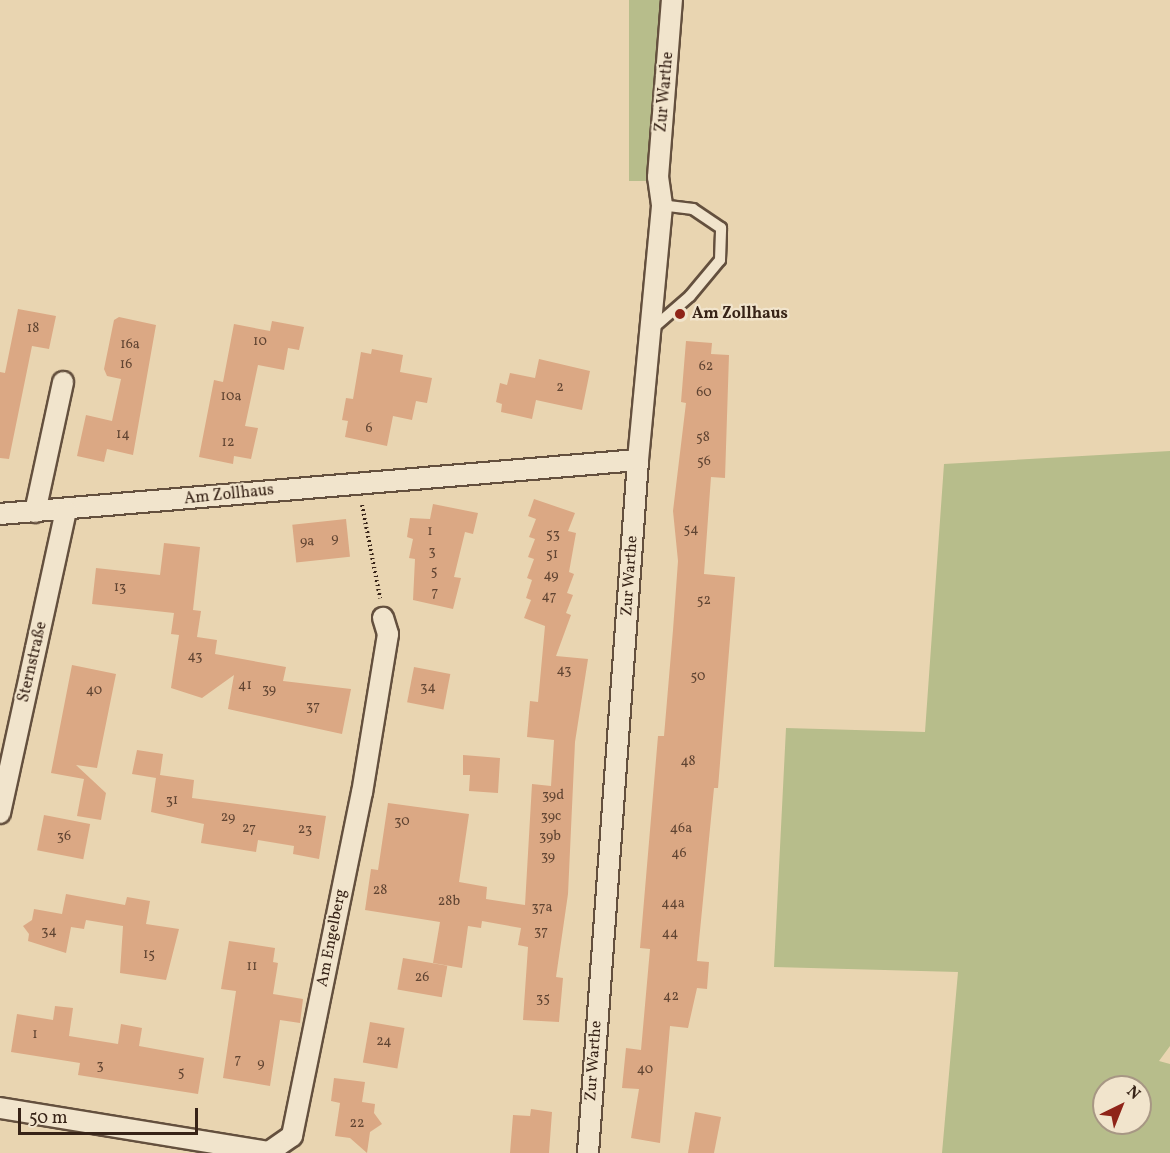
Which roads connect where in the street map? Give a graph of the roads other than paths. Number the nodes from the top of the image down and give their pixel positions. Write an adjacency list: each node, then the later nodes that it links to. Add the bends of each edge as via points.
1 (672, 0): 2 (street, Zur Warthe, via 658,177)
2 (662, 205): 3 (street, Zur Warthe); 3 (lane, via 693,208 721,228 720,260 690,296)
3 (652, 329): 5 (street, Zur Warthe)
4 (63, 382): 7 (street)
5 (638, 460): 6 (street, Am Zollhaus, via 358,481); 14 (street, Zur Warthe)
6 (66, 511): 7 (street, Am Zollhaus); 10 (street, Sternstraße)
7 (35, 512): 8 (street, Am Zollhaus)
8 (0, 514)
9 (383, 618): 13 (street, Am Engelberg, via 388,634 362,793 292,1136 269,1152)
10 (4, 772): 11 (street, Sternstraße)
11 (0, 813)
12 (0, 1108): 13 (street, Am Engelberg)
13 (174, 1145)
14 (588, 1153)

